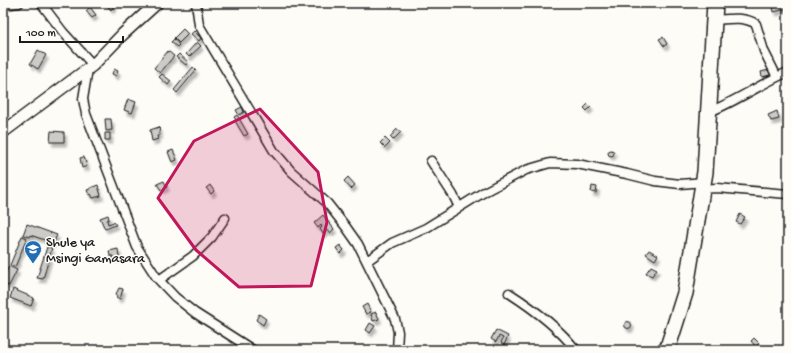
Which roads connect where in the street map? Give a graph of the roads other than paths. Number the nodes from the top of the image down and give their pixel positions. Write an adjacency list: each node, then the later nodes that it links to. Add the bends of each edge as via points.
1 (19, 3): 6 (street)
2 (41, 3): 8 (street)
3 (156, 3): 8 (street)
4 (196, 3): 18 (street, via 199,25 274,151 346,226)
5 (715, 3): 7 (highway)
6 (3, 5)
7 (714, 20): 10 (street, via 750,20 756,24 764,51); 11 (highway)
8 (91, 67): 12 (street); 19 (street, via 83,99 86,114 137,247)
9 (788, 72): 10 (street)
10 (777, 77): 11 (street)
11 (709, 112): 14 (highway)
12 (3, 132)
13 (431, 161): 16 (street)
14 (703, 186): 15 (street); 16 (street, via 655,181 577,164 550,163 526,170); 24 (highway, via 685,293)
15 (788, 194)
16 (459, 207): 18 (street, via 426,228 392,244)
17 (225, 218): 19 (street, via 212,237 193,256)
18 (367, 261): 22 (street, via 395,319 398,332)
19 (159, 280): 21 (street, via 195,313)
20 (509, 293): 23 (street, via 560,332)
21 (253, 350)
22 (397, 350)
23 (576, 350)
24 (667, 350)

